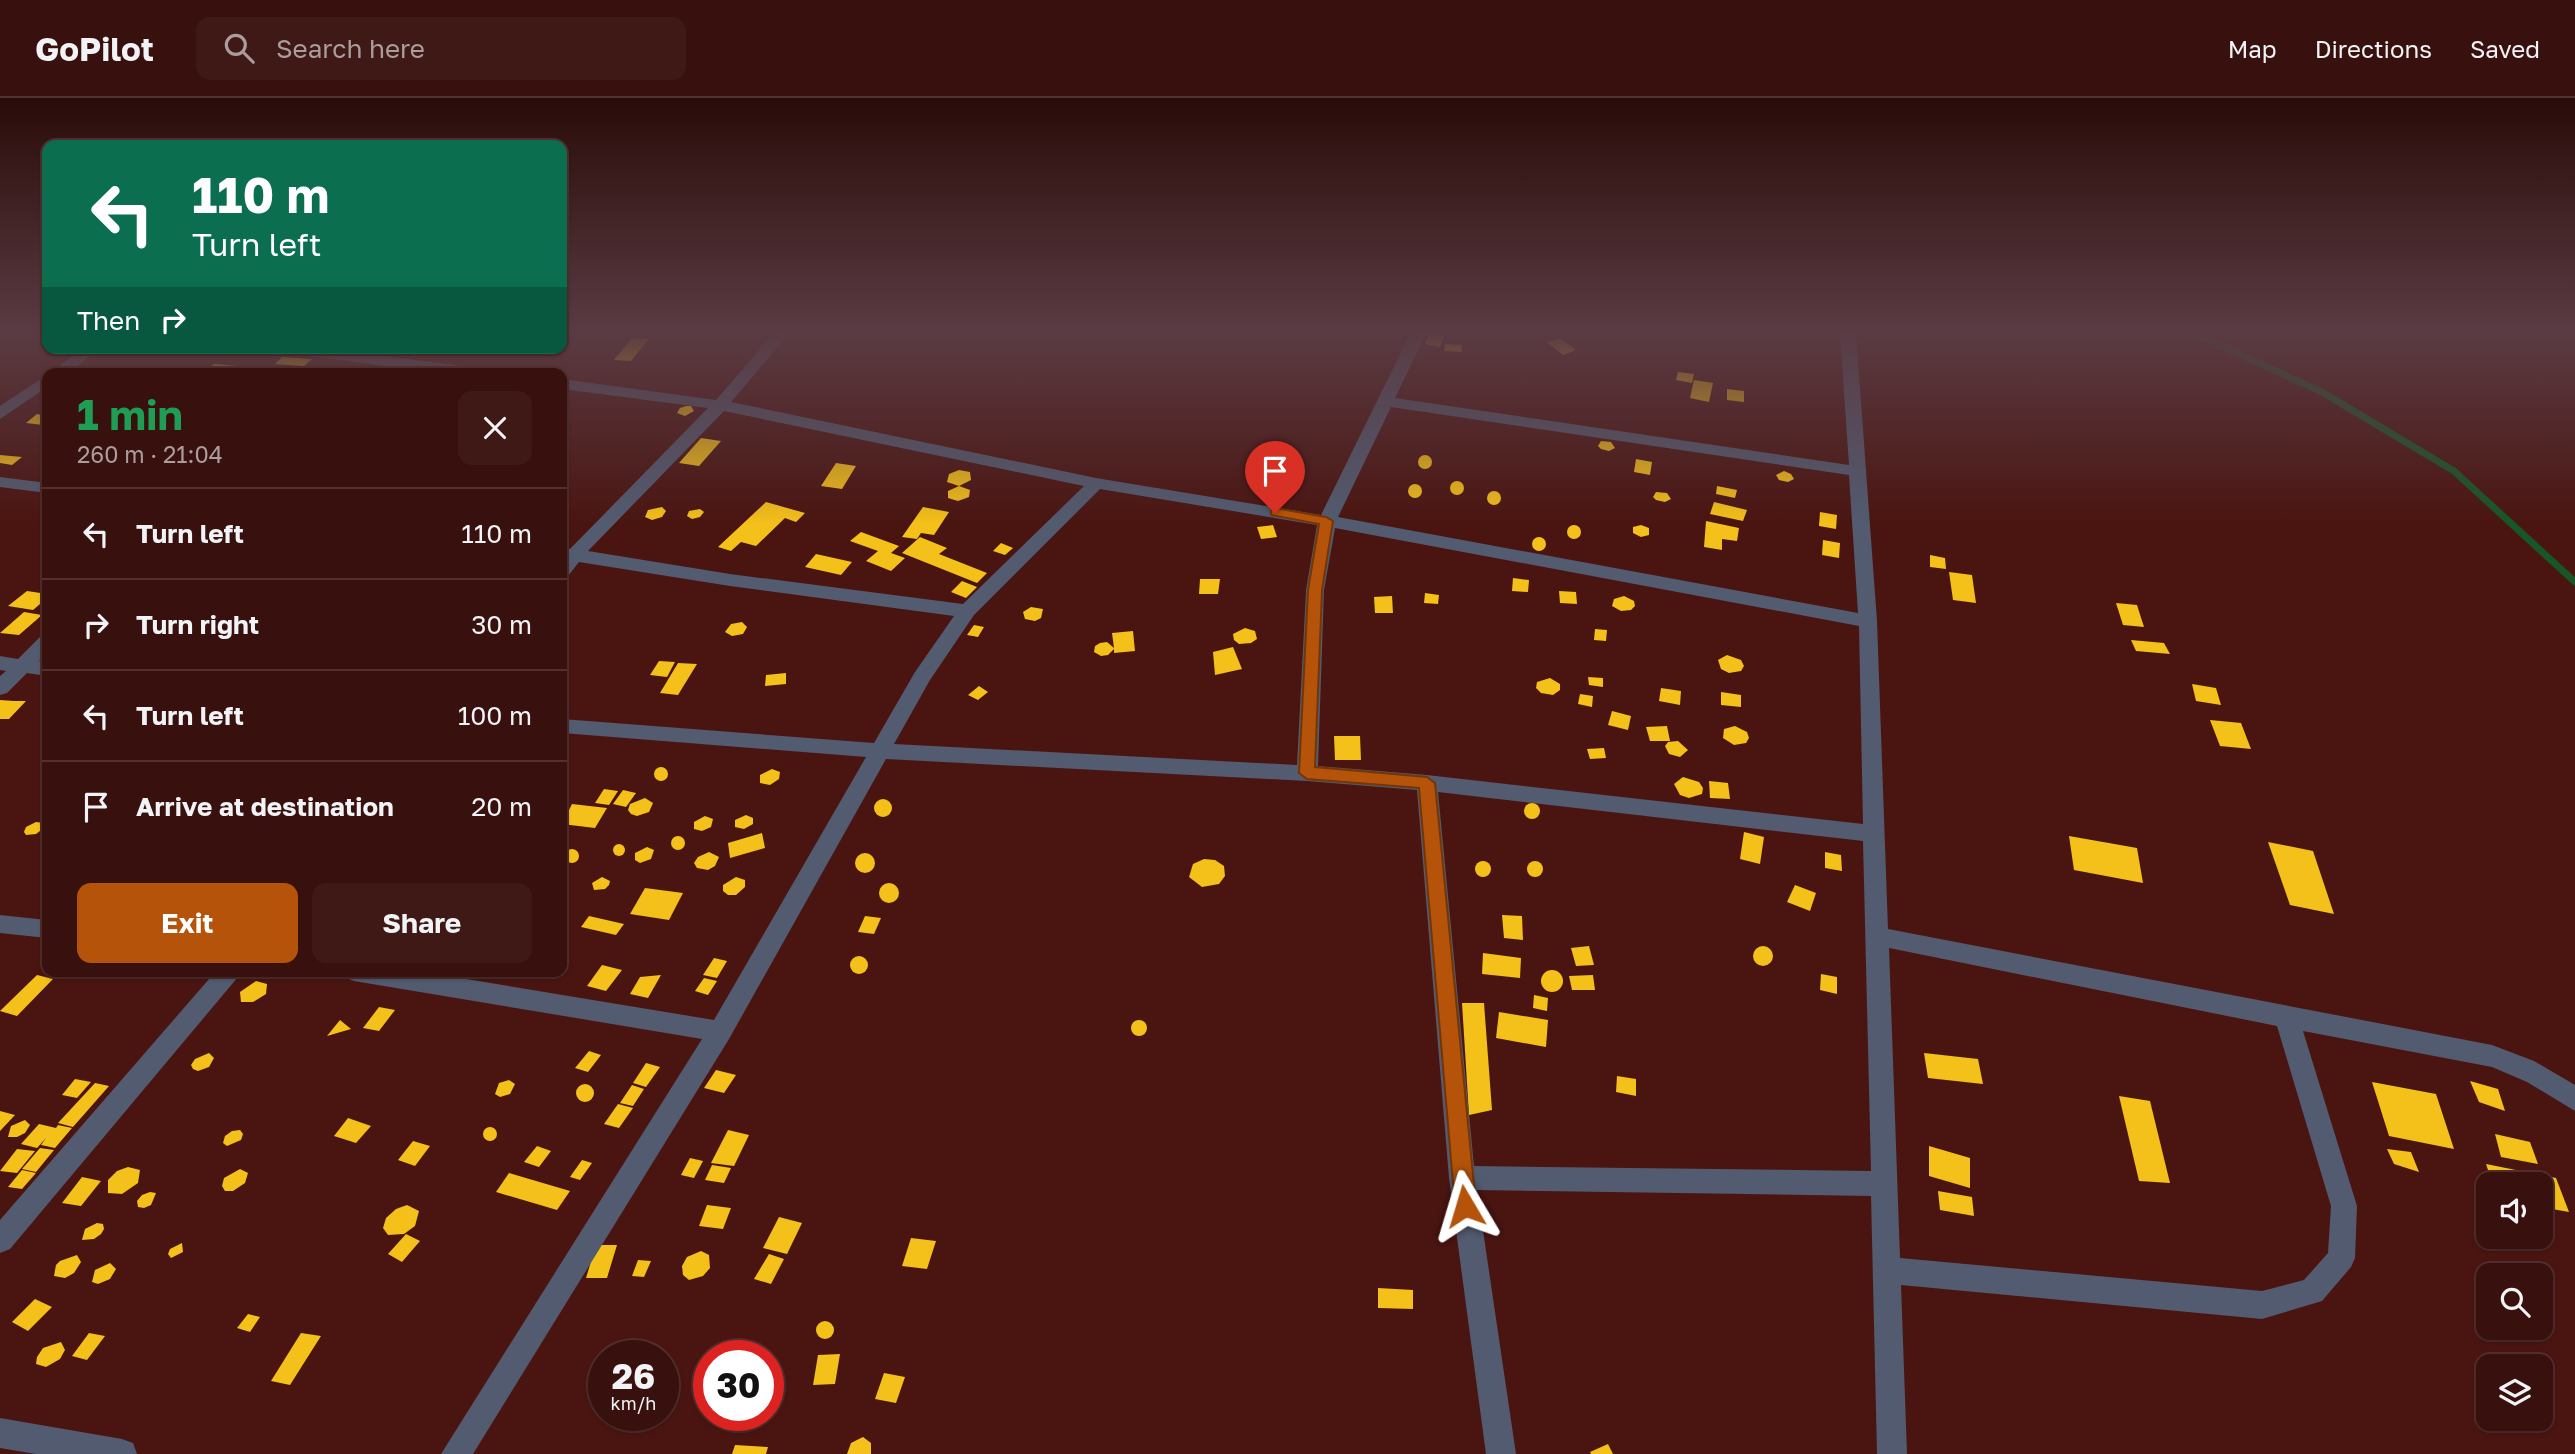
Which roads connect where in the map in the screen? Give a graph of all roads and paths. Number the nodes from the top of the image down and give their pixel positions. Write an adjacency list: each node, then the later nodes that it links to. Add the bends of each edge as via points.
1 (23, 397): 8 (street)
2 (662, 397): 7 (street)
3 (727, 397): 7 (street)
4 (1388, 397): 6 (street)
5 (1853, 397): 9 (street)
6 (1386, 401): 9 (street); 13 (street)
7 (720, 405): 11 (street); 14 (street)
8 (0, 414)
9 (1858, 471): 16 (street)
10 (0, 482): 12 (street)
11 (1096, 483): 13 (street); 15 (street)
12 (42, 487)
13 (1326, 521): 16 (street); 24 (street, via 1315,590)
14 (568, 554): 15 (street)
15 (967, 611): 23 (street, via 922,677)
16 (1868, 621): 26 (street)
17 (42, 647): 19 (street)
18 (0, 663): 19 (street)
19 (24, 666): 20 (street); 21 (street)
20 (42, 668)
21 (0, 688)
22 (567, 726): 23 (street)
23 (881, 751): 24 (street); 33 (street)
24 (1307, 773): 25 (street)
25 (1427, 783): 26 (street); 35 (street)
26 (1874, 834): 29 (street)
27 (0, 924): 28 (street)
28 (42, 928)
29 (1877, 936): 32 (street); 36 (street)
30 (226, 977): 37 (street)
31 (392, 977): 33 (street)
32 (2287, 1018): 34 (street, via 2492,1056 2552,1081); 38 (street, via 2344,1206 2341,1258 2312,1291 2262,1304)
33 (720, 1032): 41 (street)
34 (2575, 1100)
35 (1462, 1178): 36 (street); 42 (street)
36 (1884, 1184): 38 (street)
37 (0, 1240)
38 (1886, 1269): 43 (street)
39 (0, 1433): 40 (street)
40 (122, 1454)
41 (456, 1454)
42 (1501, 1454)
43 (1892, 1454)

